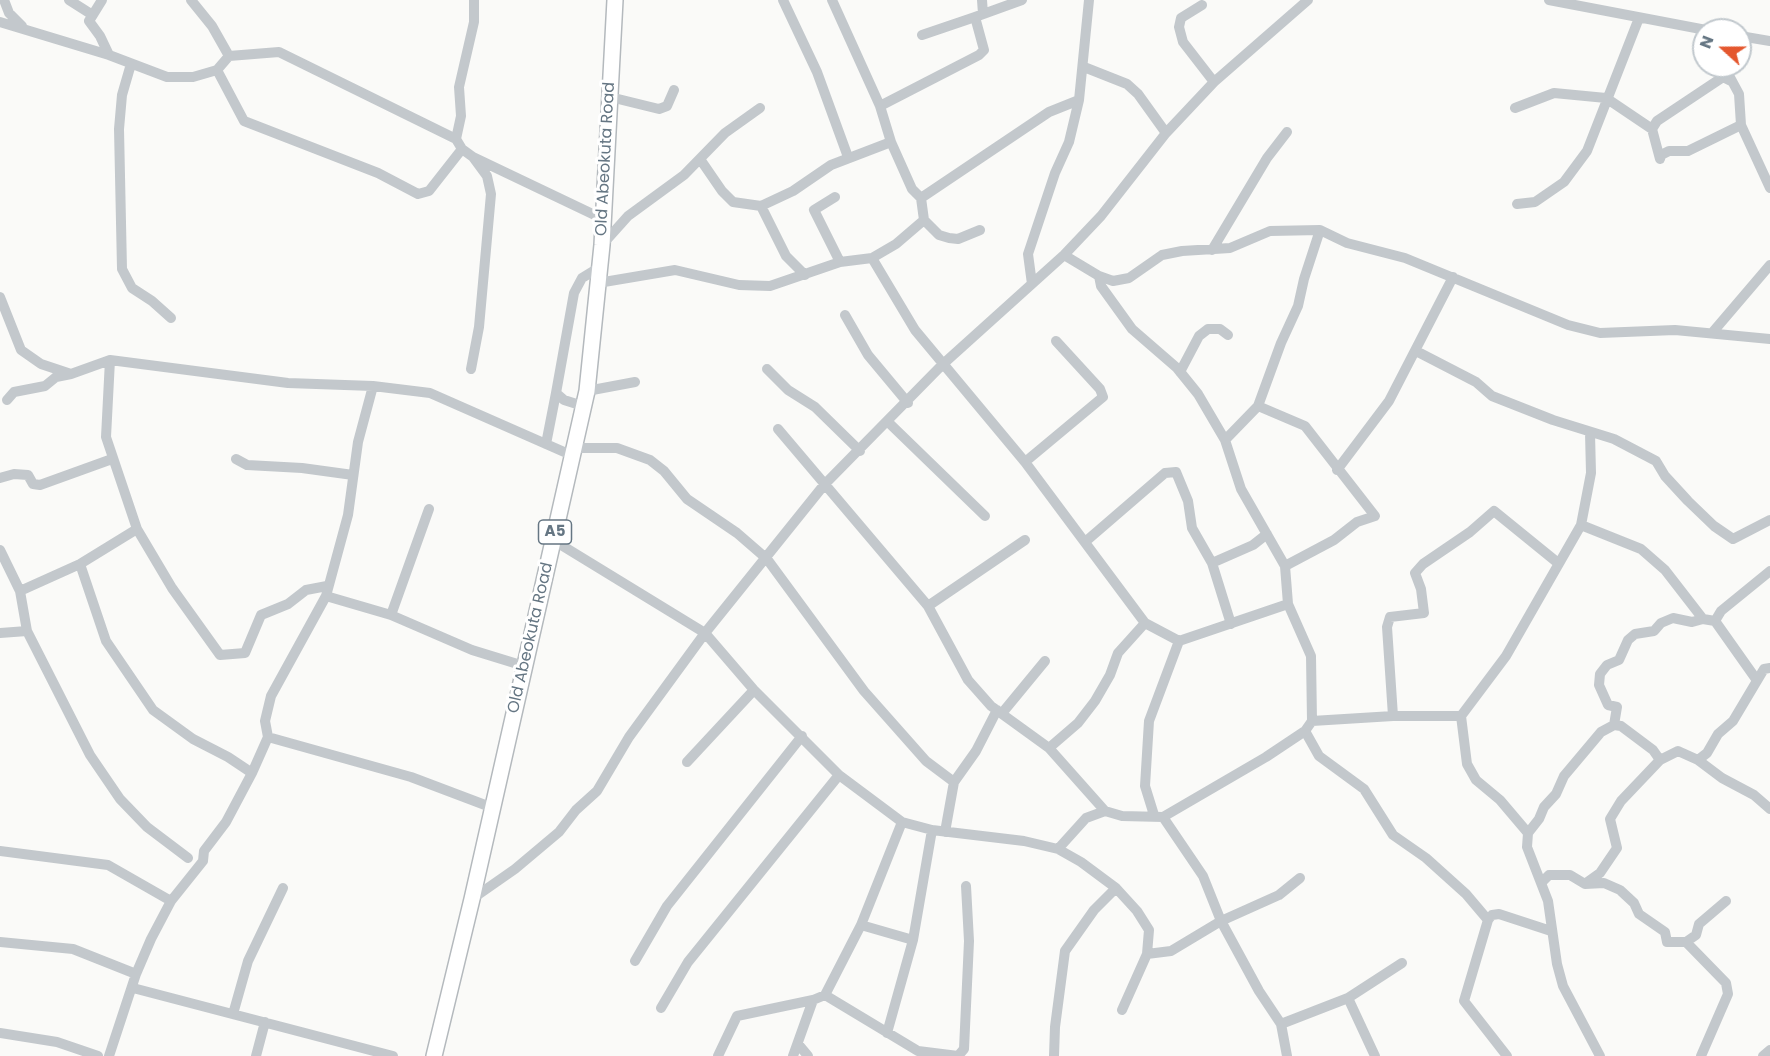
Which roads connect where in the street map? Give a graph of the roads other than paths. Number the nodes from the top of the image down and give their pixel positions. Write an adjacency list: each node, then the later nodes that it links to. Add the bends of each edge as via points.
1 (4, 0): 20 (street, via 9,13)
2 (69, 0): 15 (street)
3 (102, 0): 15 (street)
4 (191, 0): 25 (street)
5 (474, 0): 44 (street, via 474,22 459,87)
6 (615, 0): 33 (highway, Old Abeokuta Road / A5)
7 (783, 0): 46 (street, via 817,72)
8 (832, 0): 36 (street)
9 (982, 0): 16 (street)
10 (1022, 0): 16 (street)
11 (1089, 0): 27 (street)
12 (1308, 0): 31 (street)
13 (1549, 0): 17 (street)
14 (1202, 5): 31 (street, via 1181,18 1179,27 1183,42)
15 (91, 14): 24 (street, via 89,21)
16 (979, 15): 21 (street); 36 (street, via 984,50 979,55)
17 (1639, 18): 19 (street); 34 (street)
18 (0, 22): 20 (street)
19 (1692, 27)
20 (24, 29): 24 (street)
21 (922, 35)
22 (1752, 38): 23 (street)
23 (1770, 41)
24 (110, 56): 26 (street)
25 (229, 56): 28 (street); 44 (street, via 279,52)
26 (131, 63): 28 (street, via 167,77 193,77); 71 (street, via 122,95 119,129 122,269 132,288)
27 (1084, 68): 35 (street); 42 (street, via 1127,84)
28 (217, 70): 44 (street, via 244,120 378,173 418,194 429,191)
29 (1730, 78): 30 (street)
30 (1731, 81): 39 (street, via 1739,94); 40 (street, via 1723,77)
31 (1214, 82): 42 (street)
32 (674, 90): 33 (street, via 668,106 659,109)
33 (610, 97): 53 (highway, Old Abeokuta Road / A5)
34 (1606, 98): 38 (street, via 1554,93); 40 (street); 51 (street, via 1591,142 1564,182 1535,202)
35 (1079, 100): 50 (street, via 1049,112); 68 (street, via 1069,142 1054,173 1028,254)
36 (880, 106): 43 (street)
37 (760, 108): 47 (street, via 725,133)
38 (1515, 108)
39 (1741, 125): 40 (street, via 1688,151 1669,151 1660,159); 48 (street)
40 (1652, 129)
41 (1287, 132): 58 (street)
42 (1166, 133): 59 (street, via 1101,216)
43 (891, 142): 46 (street); 50 (street, via 912,189)
44 (459, 144): 45 (street)
45 (473, 157): 53 (street); 79 (street, via 487,176 491,194 479,327)
46 (848, 157): 52 (street)
47 (700, 159): 52 (street, via 734,202); 57 (street, via 628,216)
48 (1770, 188)
49 (835, 197): 61 (street, via 814,210)
50 (921, 198): 54 (street)
51 (1517, 204)
52 (761, 206): 64 (street, via 786,256)
53 (603, 219): 57 (highway, Old Abeokuta Road / A5)
54 (924, 220): 55 (street, via 939,235 958,240); 60 (street)
55 (980, 230)
56 (1320, 230): 58 (street, via 1270,231 1230,248); 66 (street, via 1347,243 1404,258); 90 (street, via 1298,306)
57 (602, 245): 63 (highway, Old Abeokuta Road / A5)
58 (1212, 250): 65 (street, via 1162,255 1130,278 1113,281)
59 (1064, 255): 65 (street); 68 (street)
60 (872, 258): 61 (street); 78 (street, via 915,330)
61 (840, 262): 64 (street)
62 (1770, 265): 72 (street)
63 (600, 267): 67 (highway, Old Abeokuta Road / A5); 86 (street, via 582,278 574,293)
64 (805, 275): 67 (street, via 770,286 675,270)
65 (1099, 276): 81 (street, via 1101,286 1132,329)
66 (1453, 277): 72 (street, via 1568,325 1600,333); 76 (street)
67 (598, 283): 85 (highway, Old Abeokuta Road / A5)
68 (1032, 284): 78 (street)
69 (0, 297): 82 (street, via 21,350 41,364)
70 (845, 315): 88 (street, via 868,355)
71 (171, 318)
72 (1712, 333): 74 (street)
73 (1228, 335): 81 (street, via 1220,329 1208,329 1199,336)
74 (1770, 339)
75 (1056, 341): 100 (street, via 1103,397)
76 (1416, 351): 93 (street, via 1476,382 1492,396); 101 (street, via 1389,401)
77 (110, 360): 82 (street); 84 (street, via 288,383); 98 (street, via 106,437)
78 (942, 365): 88 (street); 100 (street)
79 (471, 369)
80 (767, 369): 96 (street, via 788,390 815,407)
81 (1180, 372): 94 (street)
82 (71, 374): 87 (street, via 56,377 45,386 14,393)
83 (635, 382): 85 (street)
84 (373, 386): 95 (street, via 430,393); 102 (street)
85 (588, 391): 89 (highway, Old Abeokuta Road / A5)
86 (556, 393): 89 (street); 95 (street)
87 (7, 400)
88 (908, 403): 91 (street)
89 (584, 406): 97 (highway, Old Abeokuta Road / A5)
90 (1258, 406): 94 (street); 101 (street, via 1305,426)
91 (888, 422): 96 (street); 106 (street)
92 (778, 429): 104 (street)
93 (1590, 433): 107 (street, via 1614,439 1656,461 1688,501 1733,539); 108 (street, via 1590,473)
94 (1225, 440): 110 (street, via 1241,489)
95 (546, 444): 97 (street)
96 (860, 451): 104 (street)
97 (572, 452): 111 (highway, Old Abeokuta Road / A5); 115 (street, via 617,448 650,460 687,500 737,533)
98 (112, 459): 103 (street, via 40,485 33,484 28,475); 109 (street)
99 (236, 459): 102 (street, via 247,465)
100 (1025, 462): 113 (street)
101 (1337, 470): 119 (street, via 1375,516 1357,522 1334,540)
102 (353, 475): 122 (street, via 348,515)
103 (0, 478)
104 (824, 485): 115 (street); 124 (street)
105 (429, 509): 125 (street)
106 (985, 516)
107 (1770, 520)
108 (1581, 525): 117 (street); 126 (street, via 1641,549 1665,570)
109 (137, 529): 118 (street); 122 (street, via 154,562 220,655 245,653 261,615 288,604 306,590)
110 (1267, 534): 116 (street, via 1253,545); 119 (street)
111 (553, 540): 132 (street); 135 (highway, Old Abeokuta Road / A5)
112 (1025, 540): 124 (street)
113 (1085, 542): 116 (street, via 1172,471 1176,472 1188,501 1192,528); 128 (street)
114 (0, 550): 121 (street)
115 (766, 559): 132 (street); 153 (street, via 864,692 926,761)
116 (1212, 563): 129 (street)
117 (1558, 563): 140 (street, via 1494,511 1423,564 1415,573 1424,613 1390,617 1387,627); 141 (street, via 1506,656)
118 (80, 564): 121 (street); 151 (street, via 106,640 153,710 193,740)
119 (1286, 566): 123 (street)
120 (1770, 571): 127 (street, via 1721,611)
121 (20, 591): 130 (street)
122 (326, 591): 125 (street); 146 (street, via 271,696 265,721)
123 (1288, 604): 129 (street); 142 (street, via 1311,656)
124 (928, 606): 139 (street, via 968,680)
125 (391, 615): 135 (street, via 472,650)
126 (1703, 619): 127 (street); 143 (street, via 1692,622 1673,618 1654,631 1635,634 1619,660 1607,665 1600,674 1600,692 1608,705 1617,707)
127 (1715, 621): 137 (street)
128 (1145, 623): 133 (street); 147 (street, via 1118,653 1095,701 1078,723)
129 (1231, 624): 133 (street)
130 (27, 631): 131 (street); 165 (street, via 90,755 120,799 147,827)
131 (0, 633)
132 (705, 633): 138 (street); 173 (street, via 630,737 597,791 559,832)
133 (1179, 641): 157 (street, via 1149,721 1145,786)
134 (1045, 661): 139 (street)
135 (524, 666): 154 (highway, Old Abeokuta Road / A5)
136 (1770, 668): 137 (street)
137 (1756, 679): 149 (street, via 1733,721)
138 (754, 690): 145 (street); 150 (street)
139 (1000, 711): 147 (street); 153 (street)
140 (1393, 716): 141 (street); 142 (street)
141 (1461, 716): 161 (street, via 1467,764 1476,780 1500,800)
142 (1312, 721): 144 (street)
143 (1614, 725): 148 (street, via 1629,731); 161 (street, via 1601,732 1575,760)
144 (1305, 730): 157 (street, via 1266,757); 176 (street, via 1319,756 1364,789 1393,835 1466,894)
145 (802, 736): 152 (street); 184 (street, via 667,906)
146 (268, 737): 151 (street); 154 (street, via 411,777)
147 (1049, 748): 156 (street)
148 (1660, 760): 149 (street, via 1678,751); 169 (street, via 1621,801 1610,819 1617,848 1600,873)
149 (1698, 760): 155 (street)
150 (687, 762)
151 (252, 773): 164 (street, via 226,822)
152 (839, 775): 158 (street); 191 (street, via 688,962)
153 (954, 782): 160 (street)
154 (493, 808): 173 (highway, Old Abeokuta Road / A5)
155 (1770, 809)
156 (1105, 811): 157 (street, via 1122,816); 162 (street, via 1086,818)
157 (1158, 816): 177 (street, via 1203,876)
158 (902, 822): 159 (street); 178 (street)
159 (932, 830): 160 (street); 180 (street)
160 (945, 832): 162 (street)
161 (1528, 833): 168 (street, via 1527,847)
162 (1058, 849): 172 (street)
163 (0, 851): 174 (street, via 108,865)
164 (204, 851): 165 (street); 166 (street, via 203,861)
165 (188, 858): 166 (street)
166 (189, 876): 174 (street)
167 (1300, 878): 177 (street, via 1279,896)
168 (1542, 882): 169 (street, via 1550,875 1570,875); 179 (street)
169 (1585, 884): 182 (street, via 1604,883 1620,890 1639,914 1665,932 1667,942)
170 (966, 886): 197 (street, via 969,941 964,1049 958,1056 918,1051)
171 (283, 888): 193 (street, via 248,961)
172 (1116, 888): 183 (street, via 1149,930); 208 (street, via 1094,910 1065,951)
173 (472, 900): 204 (highway, Old Abeokuta Road / A5)
174 (171, 901): 186 (street)
175 (1726, 901): 182 (street, via 1699,924 1696,934)
176 (1488, 920): 179 (street, via 1499,914); 211 (street, via 1464,1001)
177 (1221, 921): 183 (street, via 1171,951); 195 (street)
178 (861, 925): 180 (street); 188 (street)
179 (1551, 931): 212 (street, via 1563,986)
180 (913, 940): 197 (street)
181 (0, 942): 186 (street, via 74,949)
182 (1686, 942): 213 (street, via 1726,983 1728,994)
183 (1147, 954): 192 (street)
184 (635, 961)
185 (1402, 963): 189 (street)
186 (136, 974): 187 (street)
187 (133, 988): 193 (street); 201 (street)
188 (825, 995): 190 (street); 197 (street)
189 (1348, 998): 195 (street); 210 (street)
190 (813, 1000): 198 (street); 205 (street, via 737,1016)
191 (661, 1008)
192 (1122, 1010)
193 (233, 1014): 194 (street)
194 (265, 1022): 202 (street); 203 (street)
195 (1281, 1024): 209 (street)
196 (0, 1032): 200 (street, via 57,1042)
197 (887, 1033)
198 (798, 1044): 206 (street); 207 (street)
199 (1770, 1050): 214 (street)
200 (98, 1056)
201 (109, 1056)
202 (256, 1056)
203 (393, 1056)
204 (434, 1056)
205 (718, 1056)
206 (792, 1056)
207 (808, 1056)
208 (1054, 1056)
209 (1287, 1056)
210 (1375, 1056)
211 (1508, 1056)
212 (1600, 1056)
213 (1701, 1056)
214 (1763, 1056)

